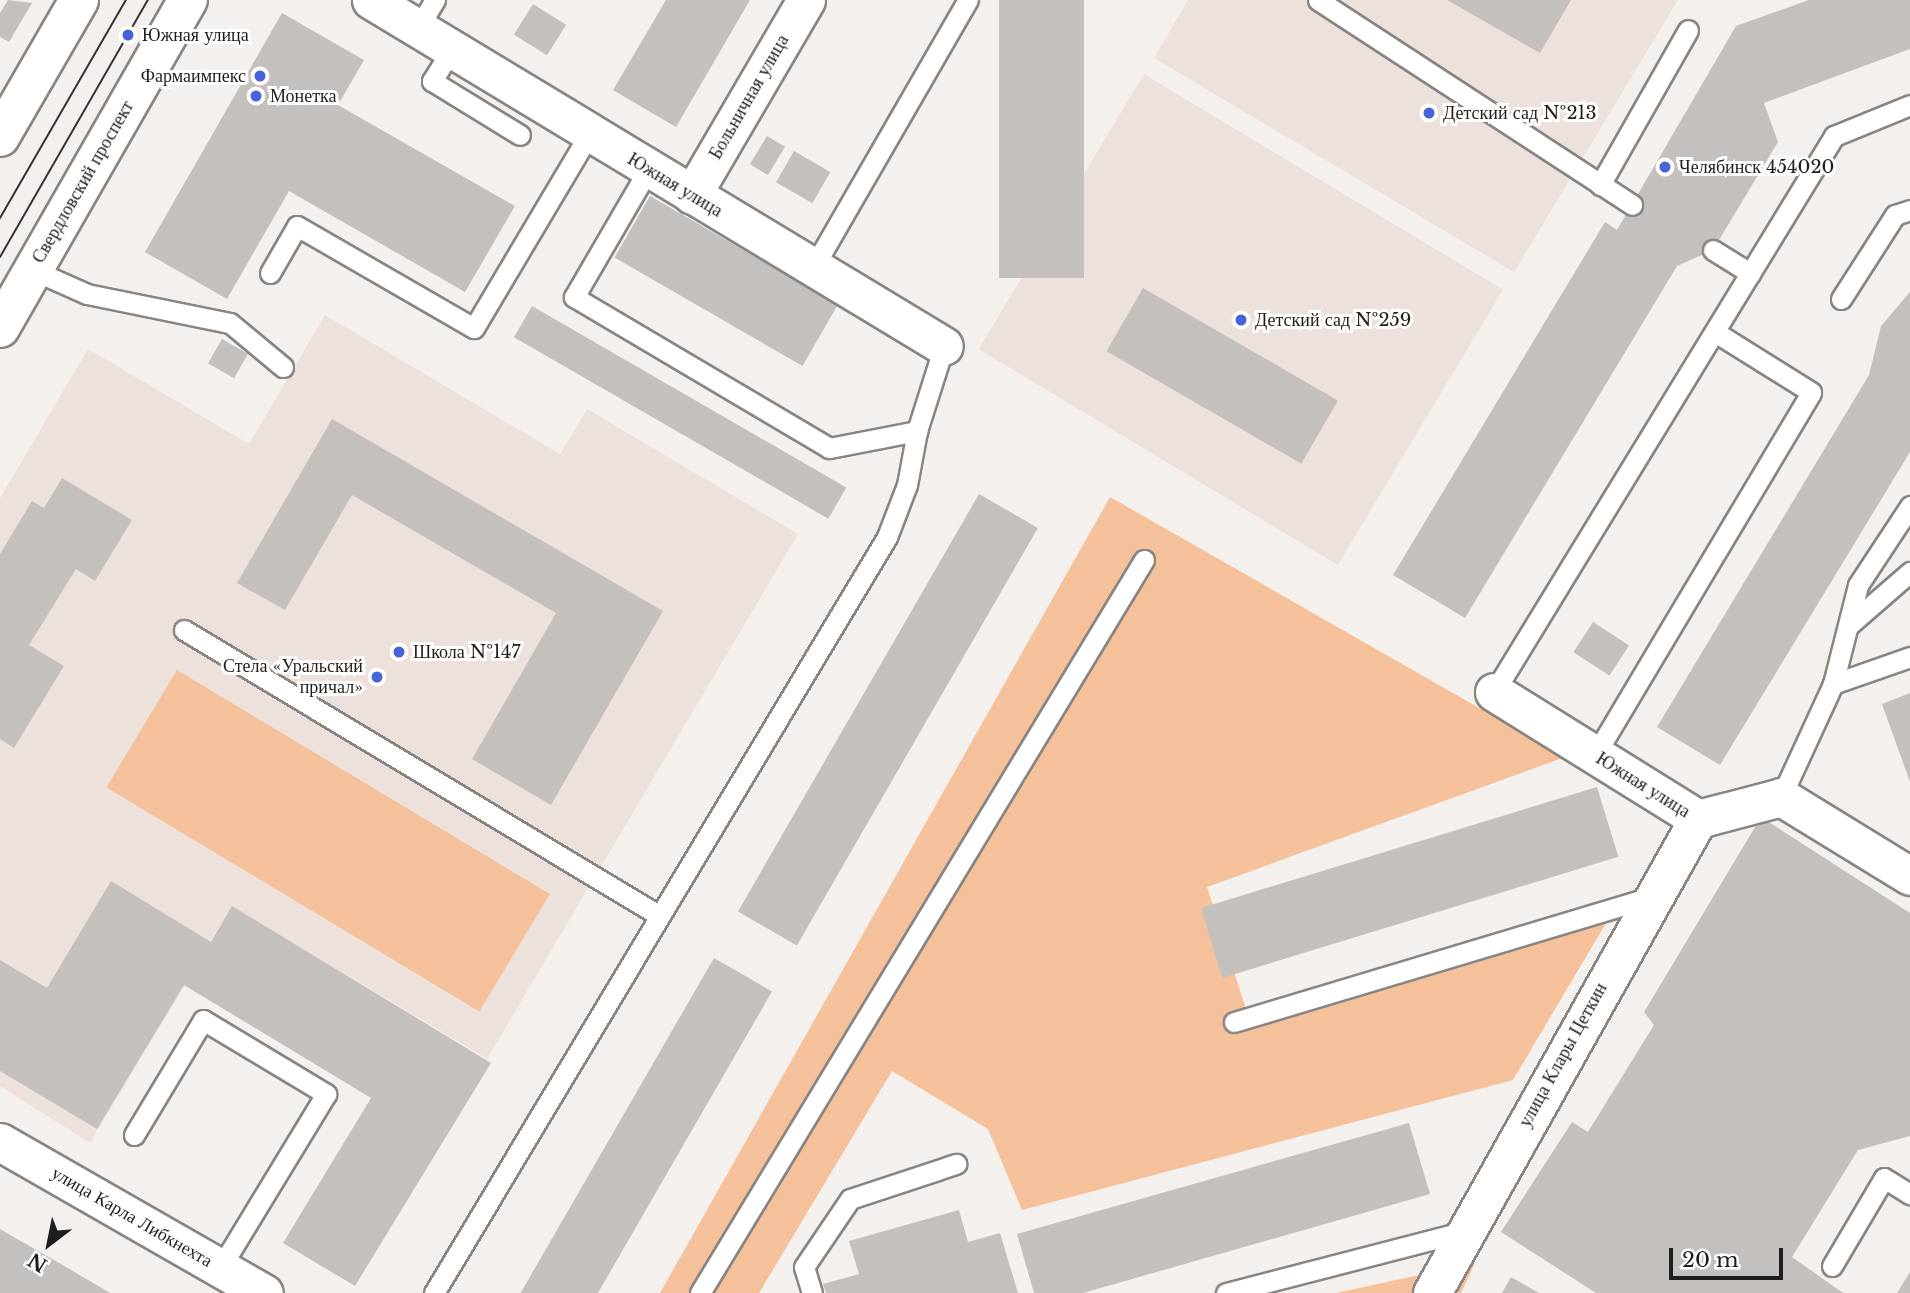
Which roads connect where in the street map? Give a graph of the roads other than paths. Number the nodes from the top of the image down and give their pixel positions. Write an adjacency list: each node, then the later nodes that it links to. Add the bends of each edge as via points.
1 (79, 0): 13 (main road)
2 (188, 0): 21 (main road, Свердловский проспект)
3 (371, 0): 7 (street, Южная улица)
4 (806, 0): 16 (street, Больничная улица)
5 (968, 0): 20 (lane)
6 (1318, 0): 15 (lane)
7 (426, 14): 9 (street, Южная улица)
8 (1688, 30): 15 (lane)
9 (452, 49): 11 (street, Южная улица); 12 (lane, via 432,81)
10 (1910, 105): 23 (lane, via 1834,136)
11 (590, 133): 14 (street, Южная улица); 22 (lane, via 474,328 297,226)
12 (520, 135)
13 (0, 137)
14 (648, 170): 16 (street, Южная улица); 29 (lane, via 573,297 829,449)
15 (1600, 185): 17 (lane)
16 (692, 195): 20 (street, Южная улица)
17 (1632, 205)
18 (1910, 210): 24 (lane, via 1895,215)
19 (1713, 250): 23 (lane)
20 (813, 268): 27 (street, Южная улица)
21 (33, 270): 25 (main road, Свердловский проспект); 28 (lane, via 87,294 230,324)
22 (270, 273)
23 (1750, 273): 26 (lane)
24 (1841, 299)
25 (0, 328)
26 (1715, 332): 37 (lane); 38 (lane, via 1811,392)
27 (944, 346): 29 (lane)
28 (283, 367)
29 (917, 431): 43 (lane, via 907,485 887,537)
30 (1910, 506): 33 (lane, via 1858,585)
31 (1144, 560): 54 (lane)
32 (1910, 572): 33 (lane)
33 (1848, 625): 36 (lane)
34 (184, 630): 43 (lane)
35 (1910, 657): 36 (lane)
36 (1833, 684): 39 (lane)
37 (1494, 692): 38 (street, Южная улица)
38 (1595, 755): 40 (street, Южная улица)
39 (1782, 797): 40 (street, Южная улица); 41 (street)
40 (1698, 819): 42 (street, улица Клары Цеткин)
41 (1910, 876)
42 (1650, 897): 44 (lane); 49 (street, улица Клары Цеткин)
43 (660, 916): 53 (lane)
44 (1234, 1022)
45 (134, 1135): 51 (lane, via 204,1020 326,1094)
46 (0, 1142): 51 (street, улица Карла Либкнехта)
47 (956, 1164): 55 (lane, via 850,1199 804,1267)
48 (1910, 1194): 50 (lane, via 1884,1178)
49 (1466, 1231): 56 (lane); 57 (street, улица Клары Цеткин)
50 (1832, 1266)
51 (221, 1268): 52 (street, улица Карла Либкнехта)
52 (264, 1293)
53 (434, 1293)
54 (700, 1293)
55 (811, 1293)
56 (1226, 1293)
57 (1432, 1293)

